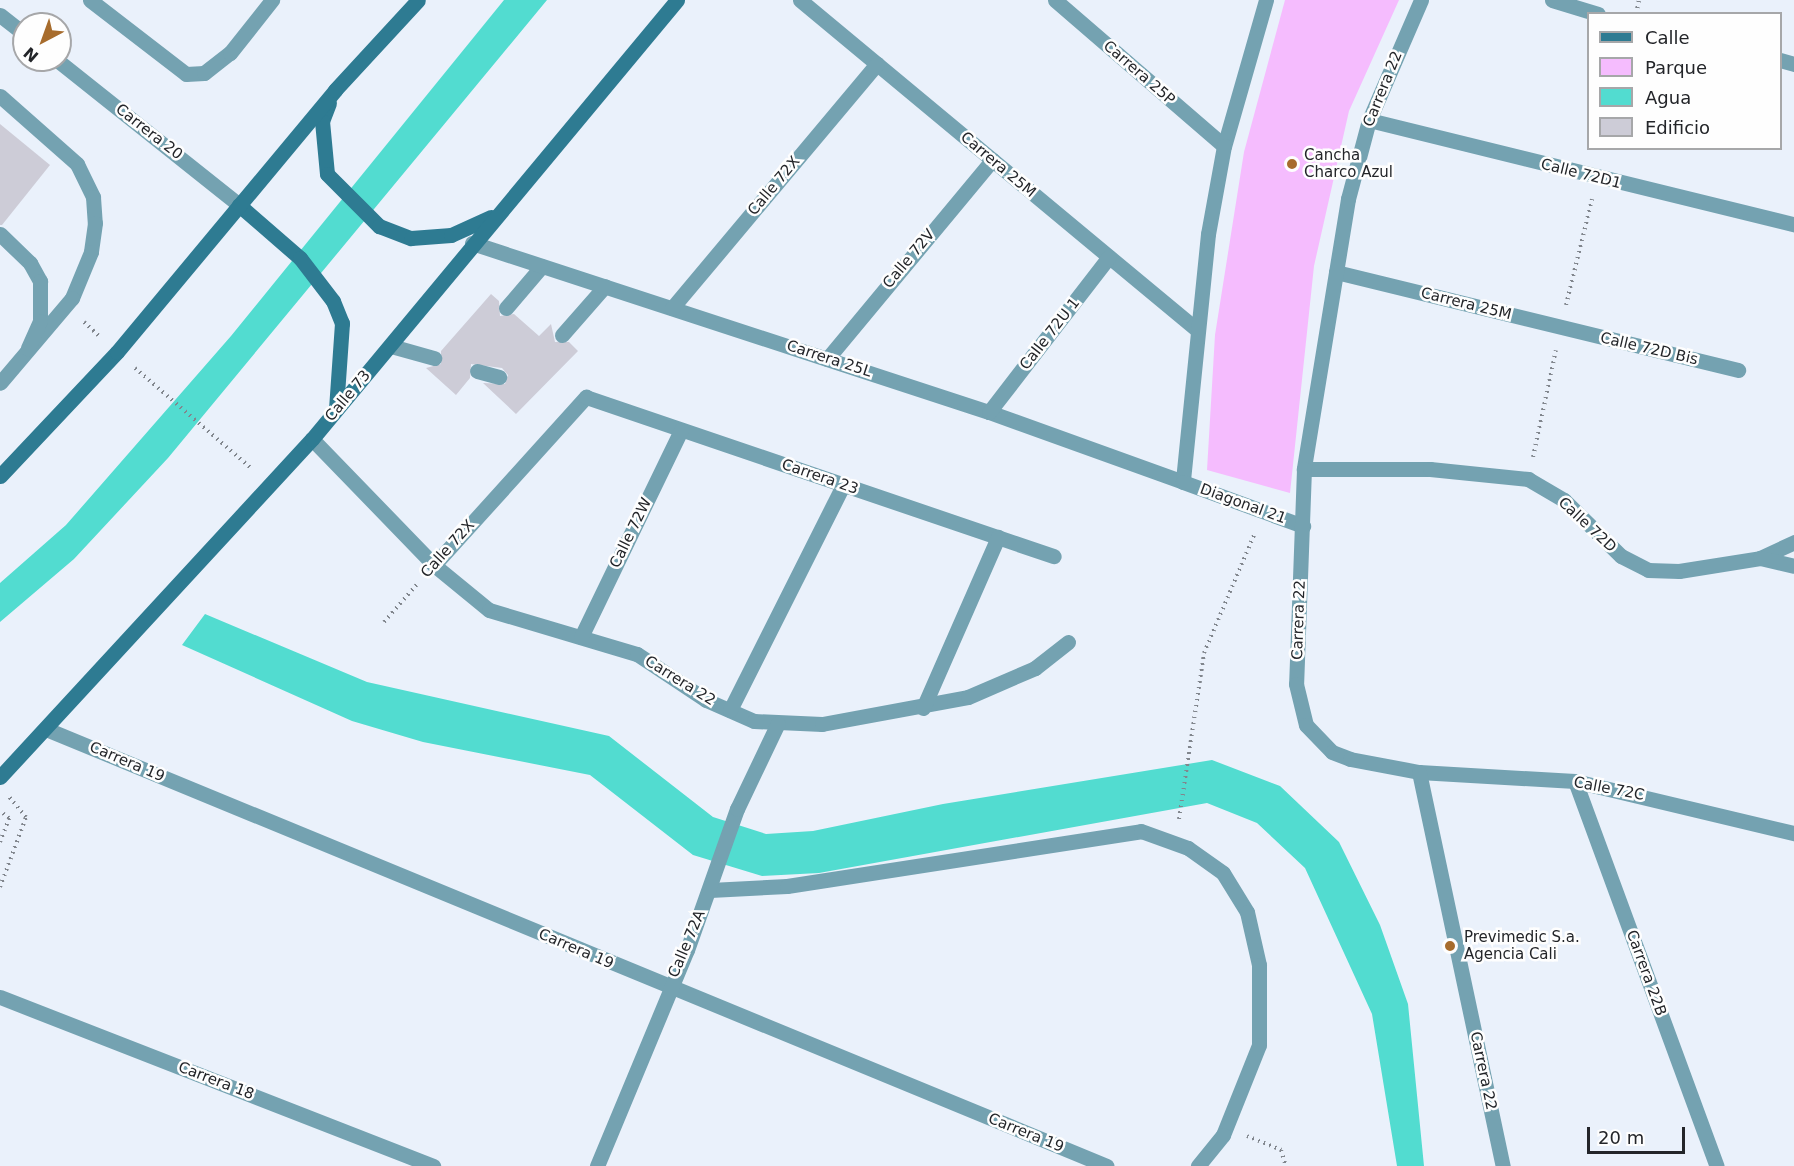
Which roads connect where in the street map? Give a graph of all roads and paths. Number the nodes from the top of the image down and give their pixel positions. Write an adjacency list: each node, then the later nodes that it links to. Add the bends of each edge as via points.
1 (90, 0): 2 (street, via 186,74 204,74 230,53)
2 (272, 0)
3 (418, 0): 15 (main road)
4 (678, 0): 21 (main road, Calle 73)
5 (800, 0): 13 (street, Carrera 25M)
6 (1055, 0): 18 (street, Carrera 25P)
7 (1266, 0): 18 (street)
8 (1421, 0): 17 (street, Carrera 22)
9 (1552, 0): 10 (street)
10 (1591, 12)
11 (0, 15): 12 (street)
12 (12, 24)
13 (877, 64): 19 (street, Carrera 25M); 30 (street, Calle 72X)
14 (72, 72): 20 (street, Carrera 20)
15 (335, 90): 20 (main road); 21 (main road, via 322,121 327,174 379,226 411,238 452,235)
16 (0, 96): 37 (street, via 68,154 89,186 95,210 95,236 80,282 62,315)
17 (1369, 120): 22 (street, Calle 72D1); 27 (street, Carrera 22)
18 (1224, 146): 32 (street)
19 (992, 160): 25 (street, Carrera 25M); 36 (street, Calle 72V)
20 (239, 205): 45 (main road, via 280,240 333,301 342,323); 51 (main road, via 117,352)
21 (495, 216): 24 (main road, Calle 73)
22 (1794, 224)
23 (0, 234): 37 (street, via 30,263 43,301)
24 (472, 243): 26 (street, Carrera 25L); 34 (main road, Calle 73)
25 (1110, 257): 32 (street, Carrera 25M); 46 (street, Calle 72U 1)
26 (542, 266): 28 (street, Carrera 25L); 29 (street)
27 (1336, 272): 31 (street, Carrera 25M); 50 (street, Carrera 22)
28 (605, 286): 30 (street, Carrera 25L); 33 (street)
29 (506, 308)
30 (672, 308): 36 (street, Carrera 25L)
31 (1560, 328): 39 (street, Calle 72D Bis)
32 (1196, 329): 52 (street)
33 (562, 335)
34 (390, 346): 35 (street); 45 (main road, Calle 73)
35 (434, 358)
36 (827, 359): 46 (street, Carrera 25L)
37 (21, 362): 40 (street); 43 (street)
38 (477, 370): 41 (street)
39 (1738, 370)
40 (0, 372)
41 (499, 377)
42 (148, 379): 49 (path)
43 (0, 382)
44 (586, 397): 47 (street, Carrera 23); 60 (street, Calle 72X)
45 (336, 409): 48 (main road, Calle 73)
46 (989, 412): 52 (street, Carrera 25L)
47 (681, 430): 53 (street, Carrera 23); 63 (street, Calle 72W)
48 (312, 439): 60 (street, Carrera 22); 68 (main road, Calle 73)
49 (231, 451)
50 (1304, 469): 55 (street, Carrera 22); 59 (street, Calle 72D, via 1430,469 1528,479 1564,500 1621,556 1648,570 1679,571)
51 (0, 476)
52 (1183, 482): 54 (street, Diagonal 21)
53 (843, 485): 56 (street, Carrera 23); 66 (street)
54 (1265, 510): 55 (street, Diagonal 21); 73 (path, via 1213,627)
55 (1303, 526): 69 (street, Carrera 22, via 1296,684 1306,725 1332,752)
56 (998, 537): 58 (street, Carrera 23); 65 (street)
57 (1794, 542): 59 (street, Calle 72D)
58 (1054, 556)
59 (1760, 558): 61 (street)
60 (434, 565): 62 (path, Calle 72X); 63 (street, Carrera 22, via 489,610)
61 (1794, 566)
62 (384, 622)
63 (581, 636): 66 (street, Carrera 22, via 637,654)
64 (1068, 642): 65 (street, Carrera 22, via 1035,668 1002,684)
65 (923, 708): 67 (street, Carrera 22, via 822,724)
66 (730, 710): 67 (street, Carrera 22)
67 (778, 723): 77 (street, Calle 72A, via 737,809)
68 (46, 729): 70 (main road, Calle 73); 79 (street, Carrera 19)
69 (1419, 772): 71 (street, Calle 72C); 87 (street, Carrera 22)
70 (0, 777)
71 (1575, 780): 75 (street, Calle 72C); 88 (street, Carrera 22B)
72 (0, 788): 78 (path, via 26,817)
73 (1181, 809)
74 (0, 811): 76 (path, via 9,818)
75 (1794, 833)
76 (0, 842)
77 (713, 883): 79 (street, Calle 72A); 81 (street, via 788,886 1141,831 1188,848 1223,873 1247,912 1259,965 1259,1045)
78 (0, 887)
79 (669, 987): 83 (street, Calle 72A); 84 (street, Carrera 19)
80 (0, 997): 82 (street, Carrera 18)
81 (1223, 1135): 85 (street); 86 (path, via 1253,1137 1281,1150)
82 (433, 1166)
83 (597, 1166)
84 (1107, 1166)
85 (1198, 1166)
86 (1286, 1166)
87 (1503, 1166)
88 (1717, 1166)

